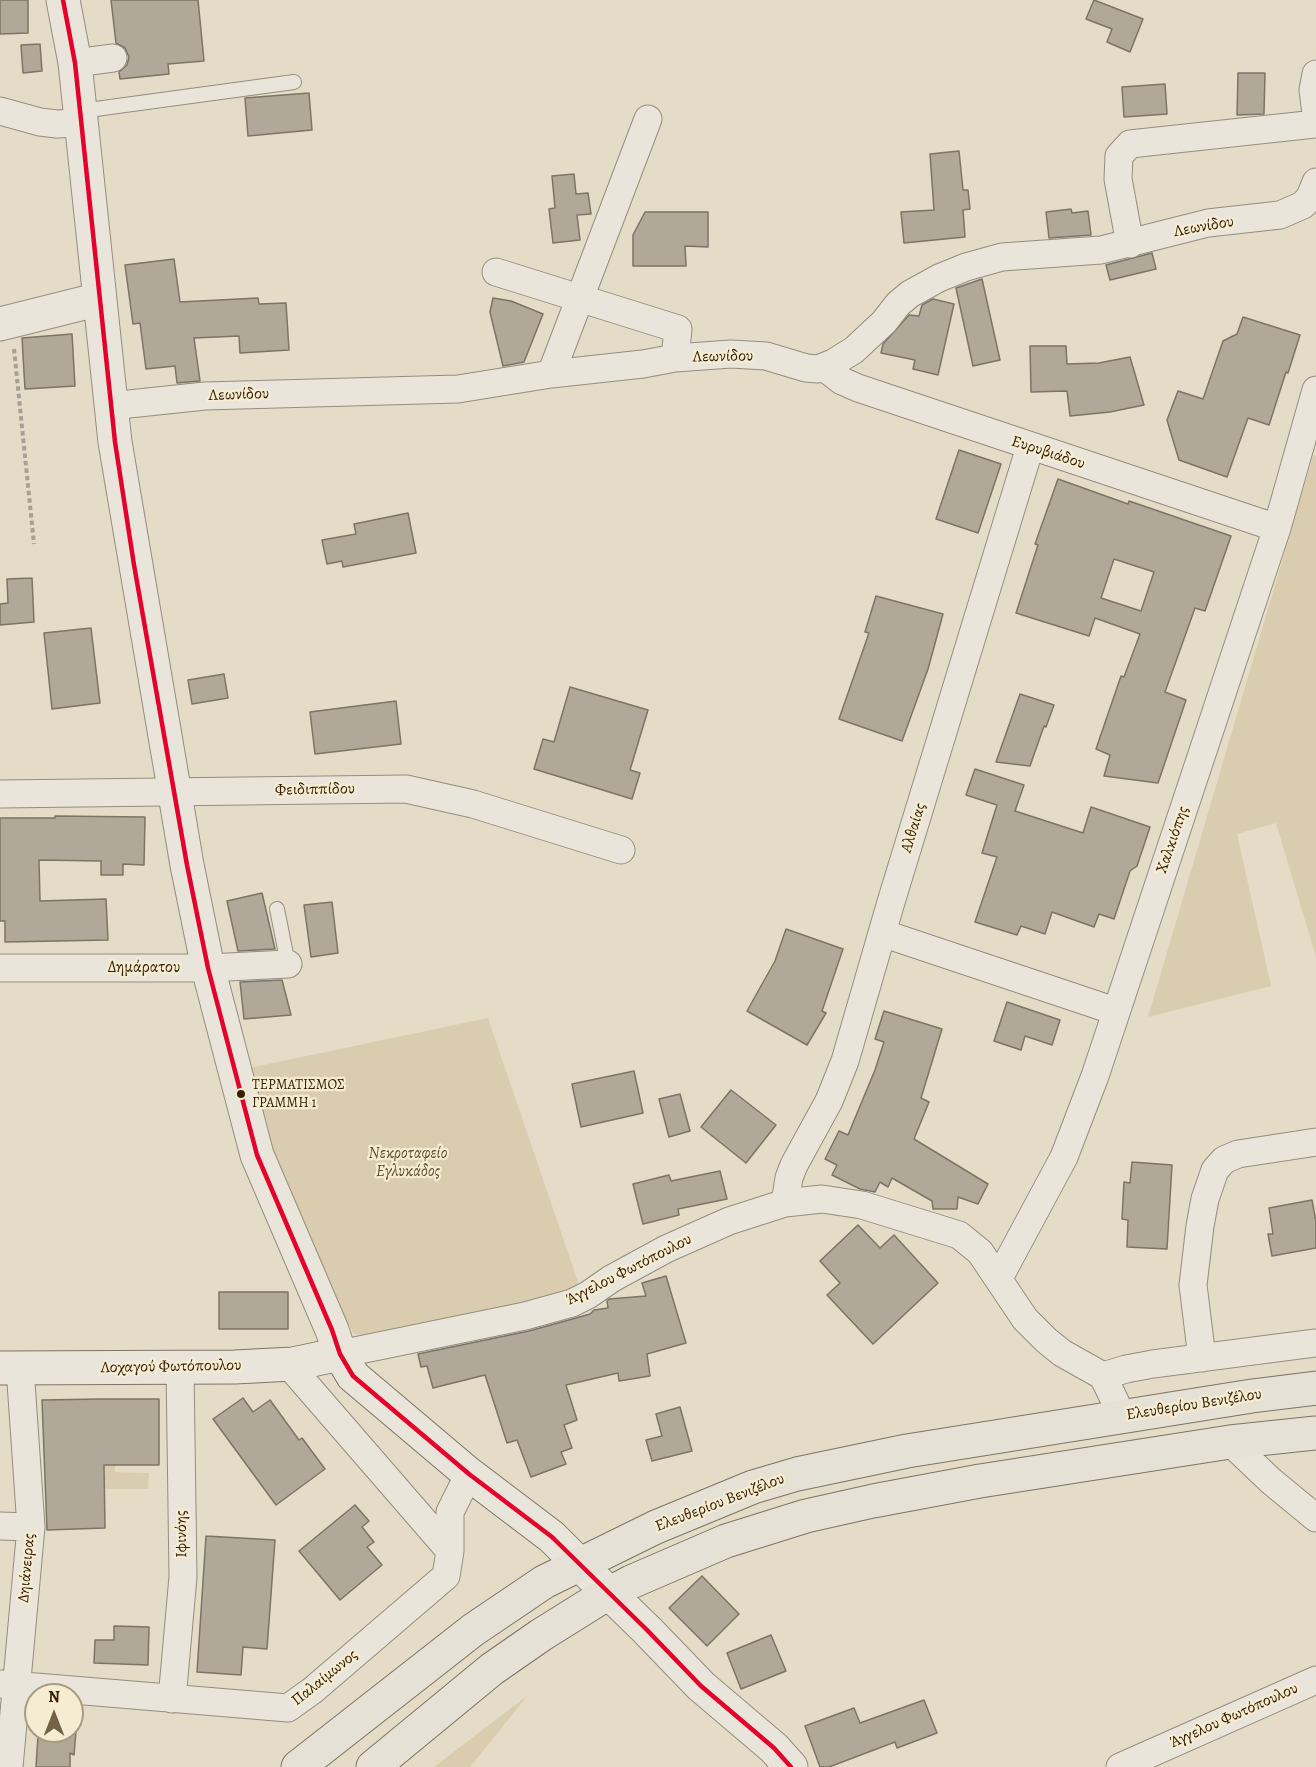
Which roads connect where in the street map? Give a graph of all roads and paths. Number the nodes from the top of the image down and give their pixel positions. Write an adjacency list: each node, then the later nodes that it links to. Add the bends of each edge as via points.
1 (63, 0): 3 (street)
2 (113, 58): 3 (street)
3 (75, 63): 8 (street)
4 (1316, 74): 7 (street)
5 (294, 82): 8 (lane)
6 (0, 111): 8 (street, via 57,124)
7 (1316, 114)
8 (81, 117): 14 (street)
9 (648, 119): 15 (street)
10 (1316, 124): 12 (street, via 1130,144 1119,156 1118,179)
11 (1316, 182): 12 (street, Λεωνίδου, via 1303,205 1288,213 1208,223)
12 (1130, 244): 18 (street, Λεωνίδου, via 1077,253 1002,257 959,269 910,294 854,350)
13 (496, 272): 15 (street)
14 (100, 299): 16 (street); 21 (street)
15 (580, 299): 17 (street, via 678,328); 19 (street)
16 (5, 322): 24 (path)
17 (675, 358): 18 (street, Λεωνίδου, via 748,354 813,369); 19 (street, Λεωνίδου)
18 (824, 367): 22 (street, Ευρυβιάδου, via 858,388)
19 (551, 374): 21 (street, Λεωνίδου, via 458,389 205,396)
20 (1316, 390): 23 (street, Χαλκιόπης)
21 (110, 406): 25 (street)
22 (1030, 447): 23 (street, Ευρυβιάδου); 29 (street, Αλθαίας)
23 (1277, 528): 33 (street, Χαλκιόπης)
24 (34, 544)
25 (174, 792): 26 (street, Φειδιππίδου); 27 (street, Φειδιππίδου, via 416,790); 32 (street)
26 (0, 794)
27 (621, 850)
28 (277, 909): 30 (lane)
29 (882, 933): 33 (street); 35 (street, Αλθαίας, via 839,1078 794,1165)
30 (288, 964): 32 (street, Δημάρατου)
31 (0, 968): 32 (street, Δημάρατου)
32 (208, 968): 38 (street, via 257,1155)
33 (1115, 1011): 36 (street, Χαλκιόπης, via 1064,1157)
34 (1316, 1142): 39 (street, via 1238,1154 1224,1160 1215,1170 1203,1208 1193,1285)
35 (785, 1203): 36 (street, Άγγελου Φωτόπουλου, via 813,1199 848,1202 959,1235 981,1252); 38 (street, Άγγελου Φωτόπουλου, via 729,1221 666,1249 572,1303)
36 (999, 1278): 43 (street, Άγγελου Φωτόπουλου, via 1025,1319 1046,1340)
37 (1316, 1343): 39 (street)
38 (340, 1354): 40 (street, Λοχαγού Φωτόπουλου); 48 (street, via 353,1376)
39 (1202, 1358): 43 (street)
40 (288, 1364): 42 (street, Λοχαγού Φωτόπουλου); 52 (street)
41 (10, 1368): 42 (street, Λοχαγού Φωτόπουλου); 51 (street, Δηιάνειρας)
42 (180, 1368): 57 (street, Ιφινόης, via 183,1577)
43 (1103, 1376): 45 (street)
44 (1316, 1388): 45 (main road, Ελευθερίου Βενιζέλου)
45 (1122, 1416): 53 (main road, Ελευθερίου Βενιζέλου, via 907,1451 783,1478 683,1515)
46 (1316, 1433): 47 (main road)
47 (1230, 1442): 49 (street); 54 (main road, via 980,1481 824,1511 726,1541)
48 (469, 1474): 52 (street, Παλαίμωνος, via 450,1512); 53 (street, via 552,1537)
49 (1316, 1518)
50 (0, 1526): 51 (street)
51 (31, 1527): 56 (street, Δηιάνειρας)
52 (450, 1551): 57 (street, Παλαίμωνος, via 446,1576 288,1708)
53 (579, 1564): 54 (street); 59 (main road, Ελευθερίου Βενιζέλου, via 544,1582 473,1630)
54 (608, 1594): 60 (main road, via 512,1654); 61 (street)
55 (1316, 1680): 62 (street, Άγγελου Φωτόπουλου)
56 (8, 1685): 57 (street, Παλαίμωνος); 58 (street, Δηιάνειρας)
57 (172, 1699)
58 (9, 1767)
59 (298, 1767)
60 (373, 1767)
61 (791, 1767)
62 (1120, 1767)

